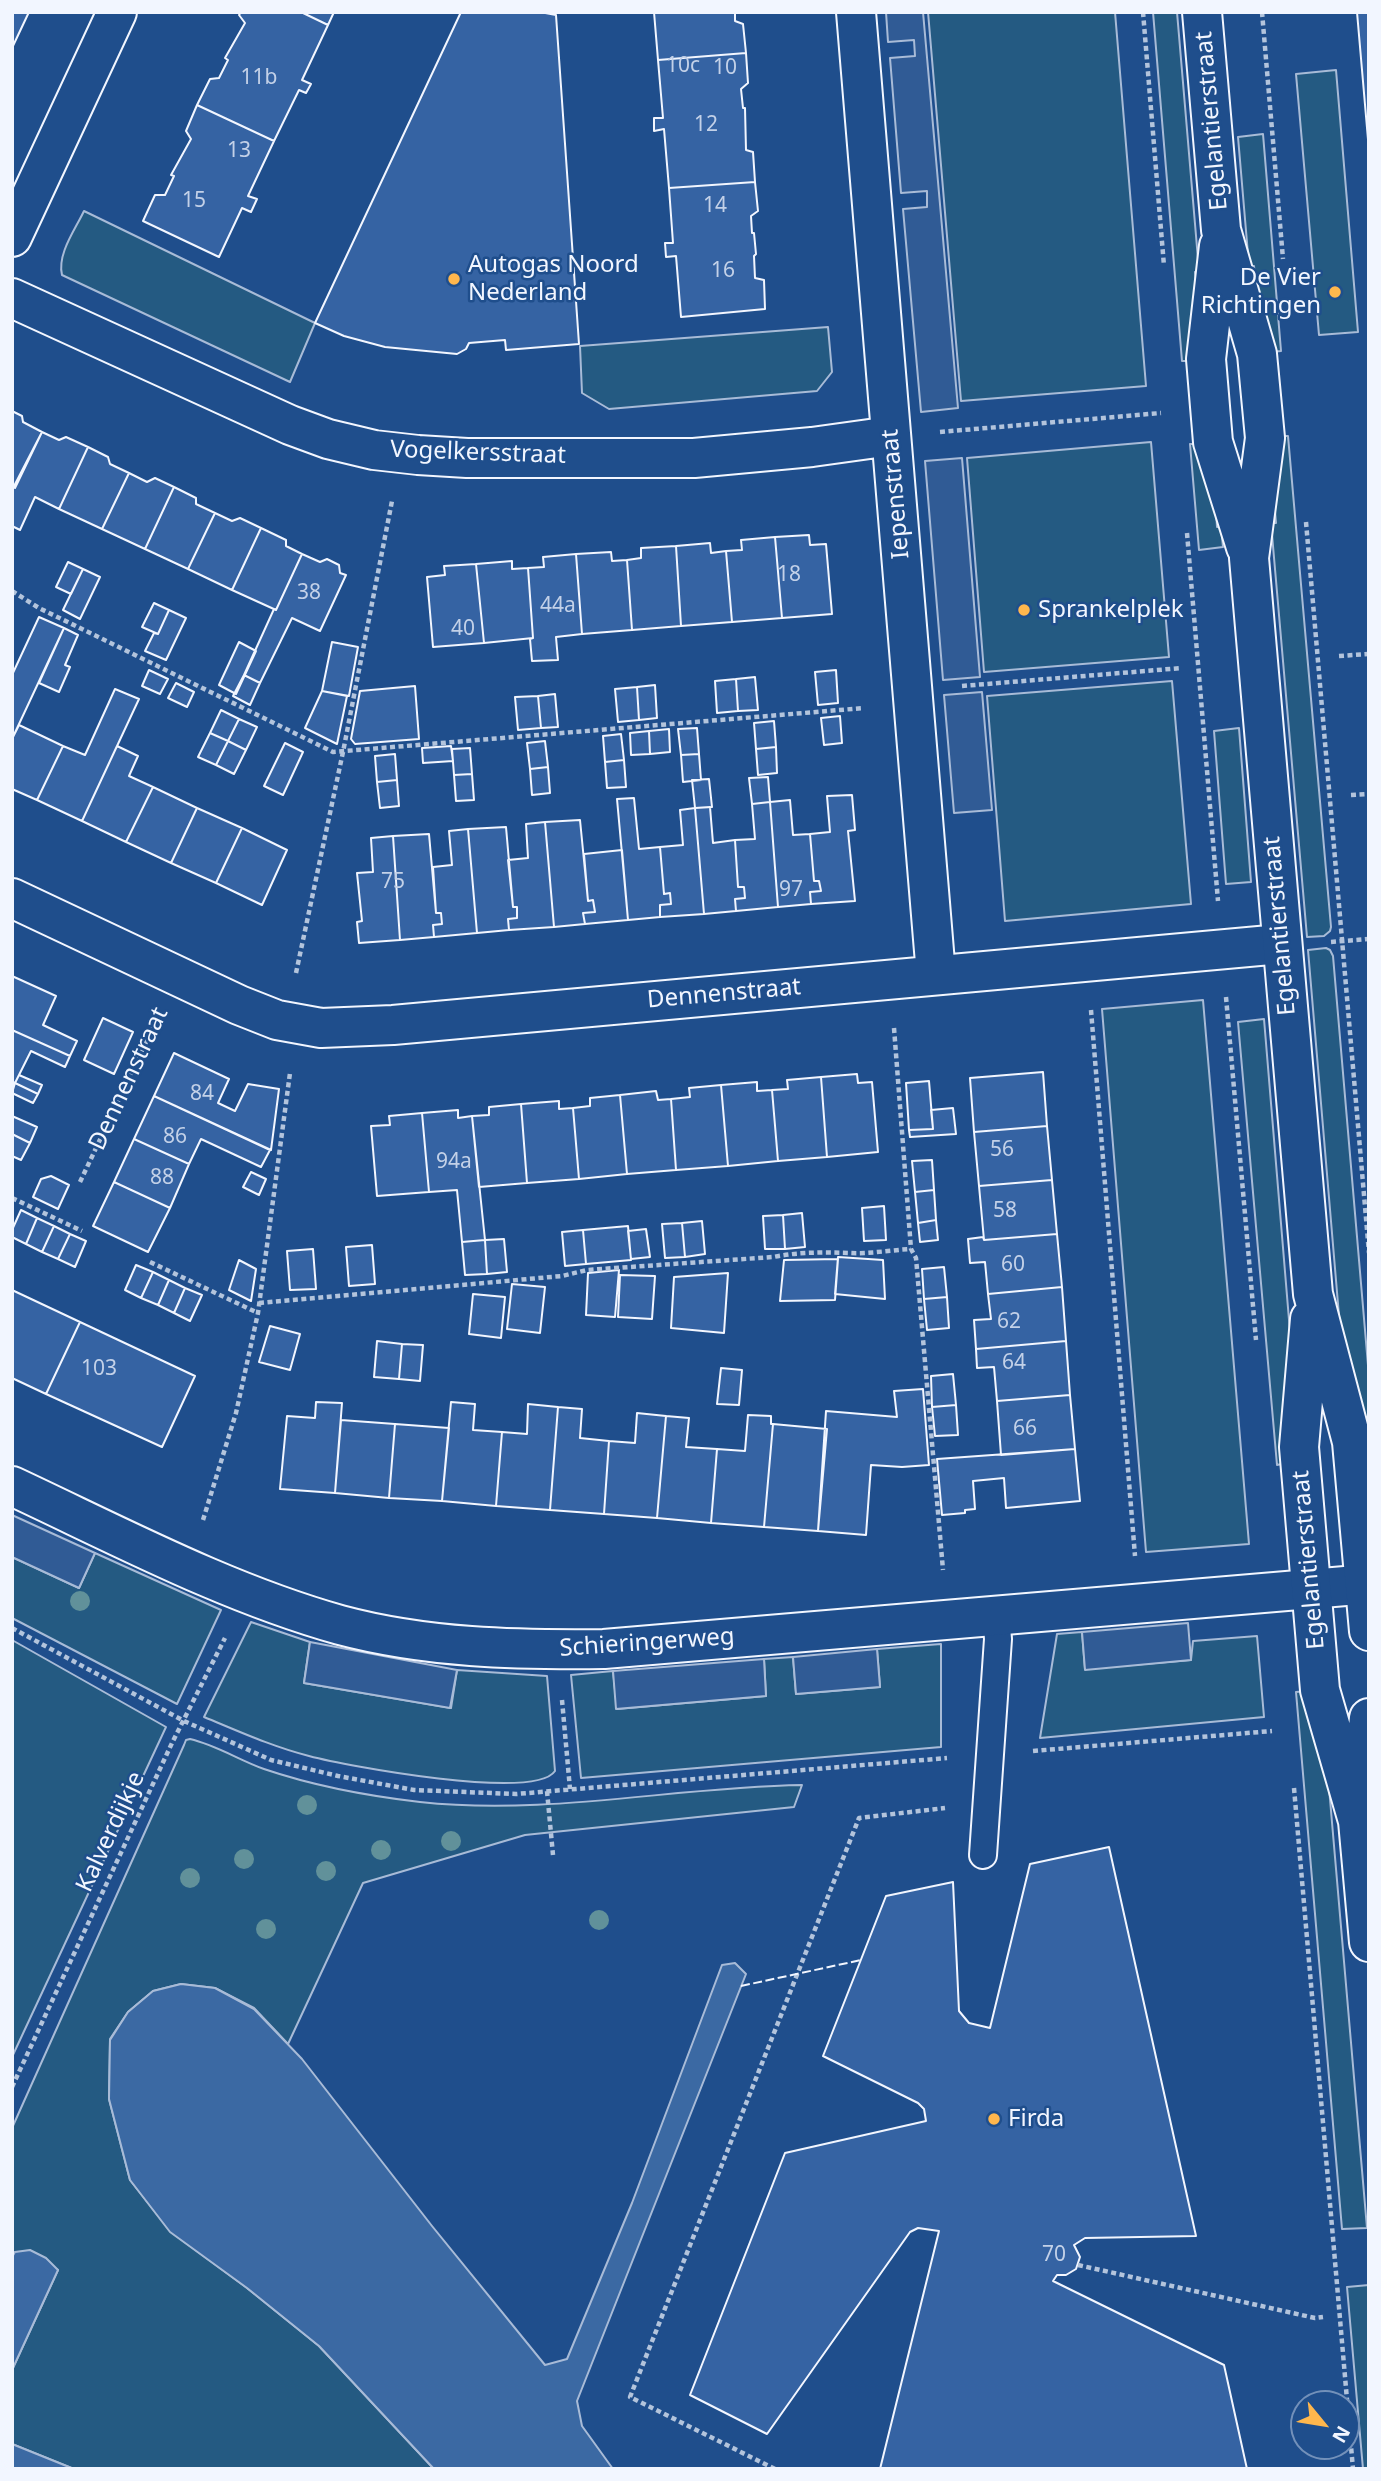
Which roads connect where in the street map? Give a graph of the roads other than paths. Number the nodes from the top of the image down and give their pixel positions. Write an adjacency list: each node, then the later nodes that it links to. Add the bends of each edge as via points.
1 (117, 12): 5 (street)
2 (856, 12): 7 (street, Iepenstraat)
3 (1202, 12): 4 (street, Egelantierstraat)
4 (1221, 230): 8 (street, Egelantierstraat, via 1257,354 1264,425); 8 (street, Egelantierstraat, via 1206,359 1213,442)
5 (12, 237)
6 (12, 298): 7 (street, Vogelkersstraat, via 290,425 374,450 467,458 694,458)
7 (891, 436): 11 (street, Iepenstraat)
8 (1249, 558): 10 (street, Egelantierstraat)
9 (12, 898): 11 (street, Dennenstraat, via 239,1005 277,1020 321,1028)
10 (1281, 944): 11 (street, Dennenstraat); 12 (street, Egelantierstraat)
11 (936, 975)
12 (1313, 1294): 14 (street, Egelantierstraat, via 1352,1442); 15 (street, Egelantierstraat, via 1299,1447)
13 (12, 1486): 16 (street, Schieringerweg, via 247,1594 342,1625 470,1647 604,1649)
14 (1367, 1584): 15 (street, Schieringerweg); 17 (street, Egelantierstraat)
15 (1311, 1589): 16 (street, Schieringerweg); 19 (street, Egelantierstraat, via 1320,1690)
16 (996, 1615): 20 (lane)
17 (1369, 1631)
18 (1369, 1718): 19 (street, Egelantierstraat)
19 (1358, 1821): 21 (street, Egelantierstraat)
20 (984, 1854)
21 (1369, 1942)

